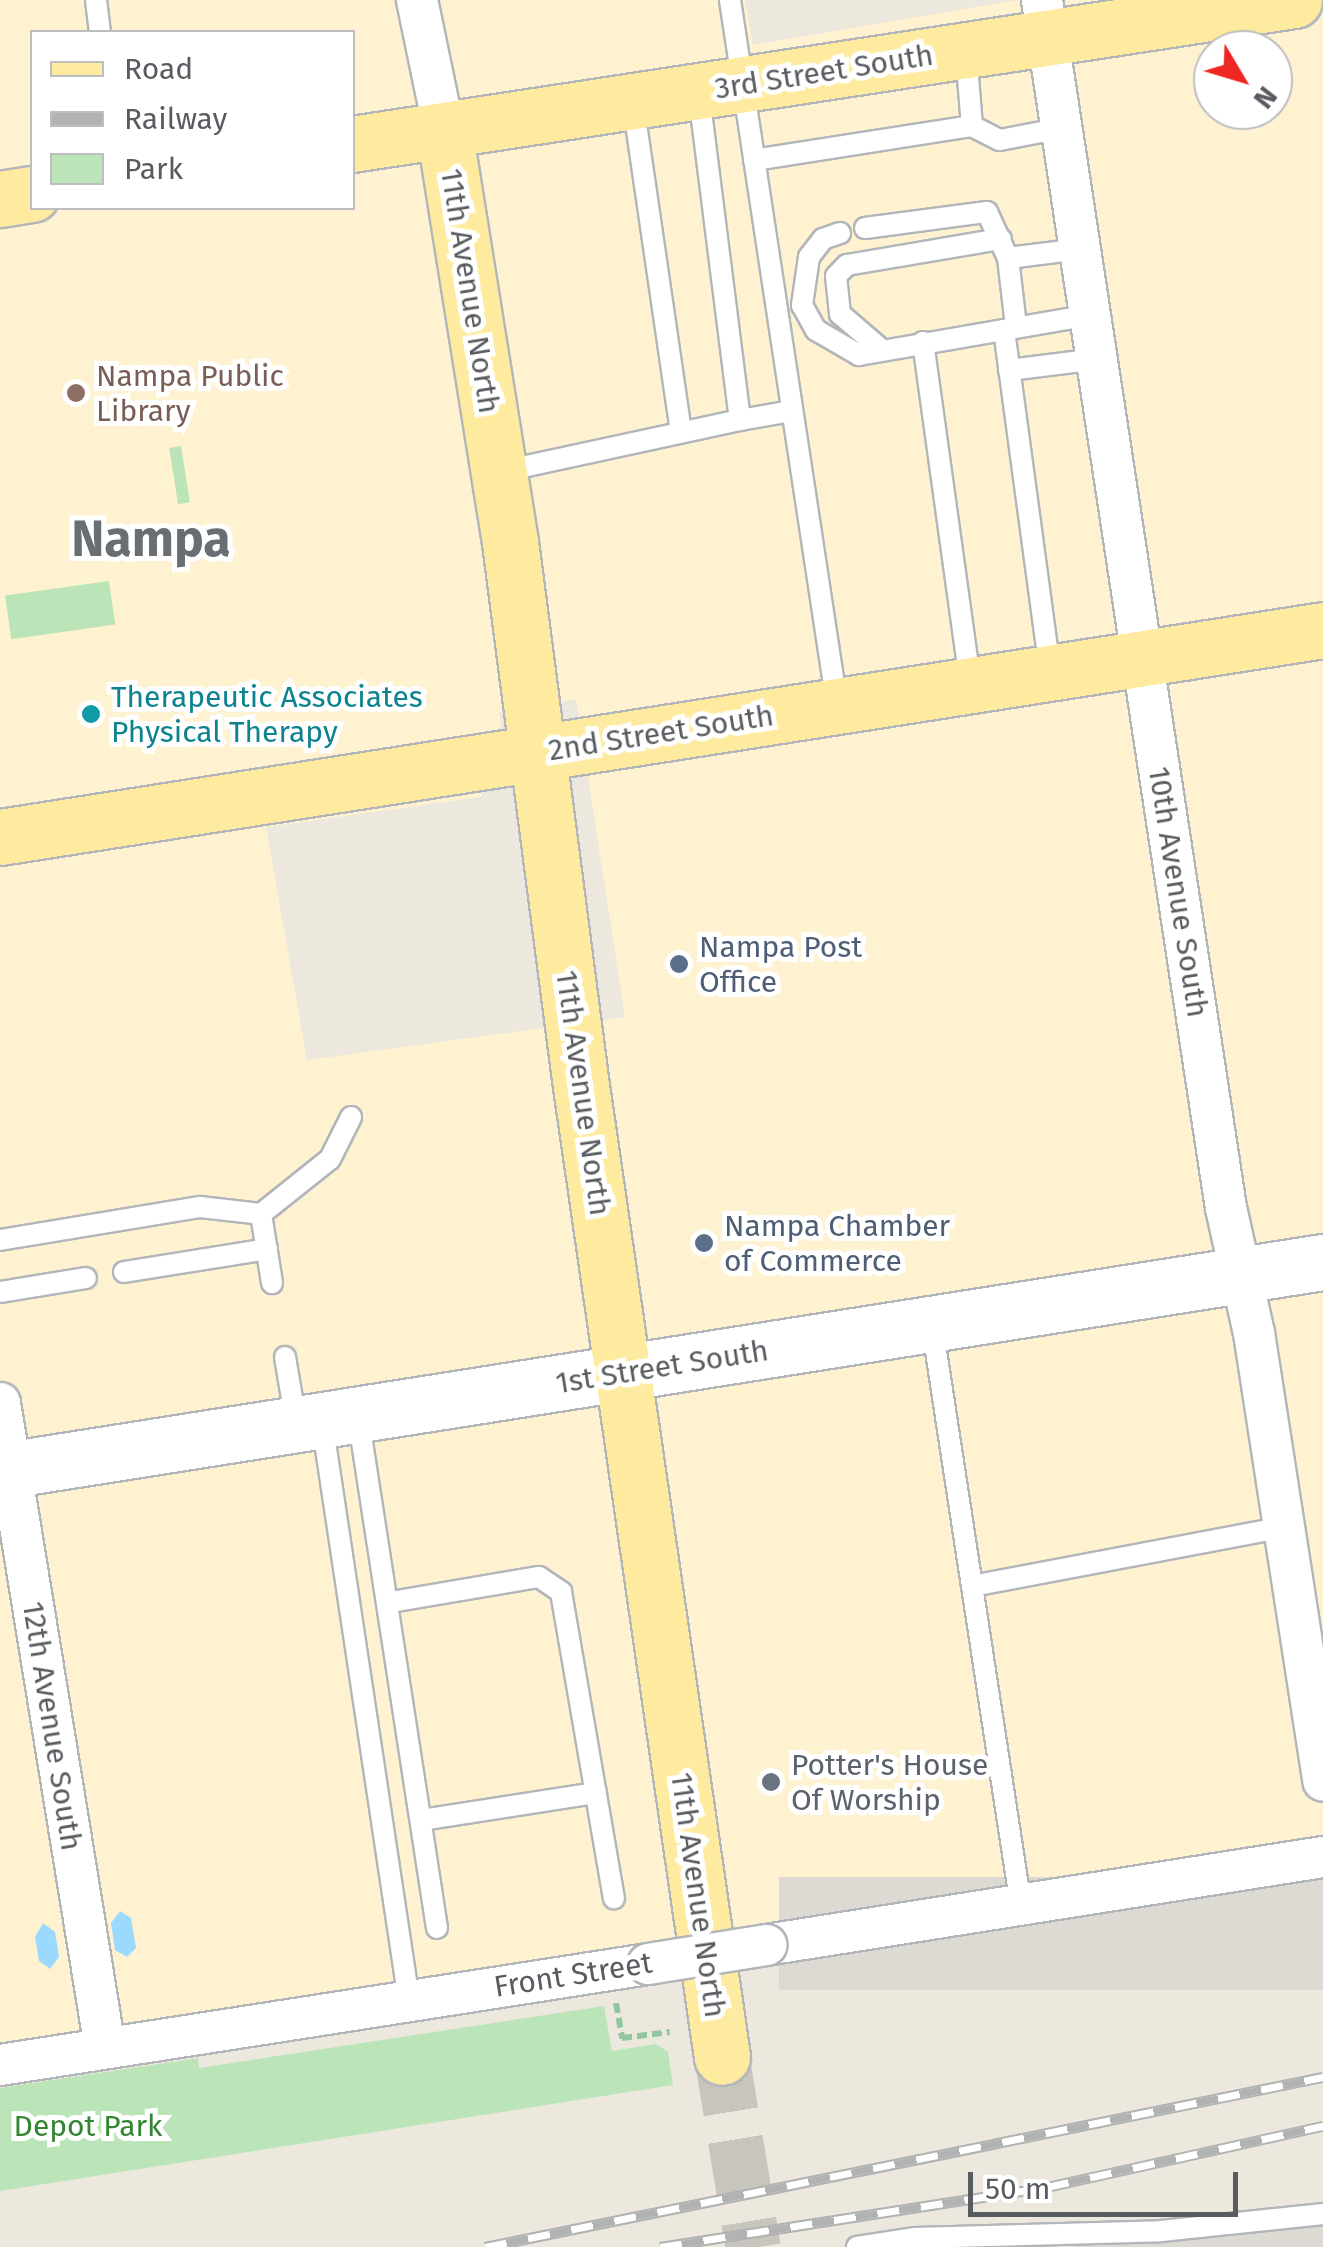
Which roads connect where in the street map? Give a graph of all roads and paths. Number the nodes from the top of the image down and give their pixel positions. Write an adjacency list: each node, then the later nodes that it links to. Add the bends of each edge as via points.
1 (96, 0): 6 (lane)
2 (417, 0): 12 (street)
3 (730, 0): 8 (lane)
4 (1294, 0): 5 (main road, 3rd Street South)
5 (1045, 19): 7 (main road, 3rd Street South); 11 (street, 10th Avenue South)
6 (100, 30)
7 (966, 51): 8 (main road, 3rd Street South); 10 (lane)
8 (721, 88): 9 (main road, 3rd Street South); 14 (lane); 28 (lane)
9 (633, 101): 12 (main road, 3rd Street South); 29 (lane)
10 (972, 126): 11 (lane, via 1000,140); 14 (lane)
11 (1062, 128): 20 (street, 10th Avenue South)
12 (444, 130): 13 (main road, 3rd Street South); 30 (main road, 11th Avenue North)
13 (355, 144)
14 (754, 160): 27 (lane)
15 (30, 194): 16 (main road)
16 (0, 199)
17 (865, 228): 19 (lane, via 987,212)
18 (840, 233): 24 (lane, via 823,238 808,258 802,305 832,342 859,355)
19 (1004, 249): 20 (lane); 22 (lane); 24 (lane, via 847,265 836,276 840,314)
20 (1080, 249): 21 (street, 10th Avenue South)
21 (1090, 316): 22 (lane); 25 (street, 10th Avenue South)
22 (1010, 328): 23 (lane); 26 (lane)
23 (923, 342): 24 (lane); 34 (lane)
24 (881, 349)
25 (1097, 360): 26 (lane); 32 (street, 10th Avenue South)
26 (1009, 370): 33 (lane)
27 (792, 411): 28 (lane); 35 (lane)
28 (740, 420): 29 (lane)
29 (681, 431): 30 (lane)
30 (499, 472): 36 (main road, 11th Avenue North)
31 (1323, 630): 32 (main road, 2nd Street South)
32 (1142, 658): 33 (main road, 2nd Street South); 44 (street, 10th Avenue South)
33 (1050, 672): 34 (main road, 2nd Street South)
34 (970, 684): 35 (main road, 2nd Street South)
35 (837, 706): 36 (main road, 2nd Street South)
36 (537, 752): 37 (main road, 2nd Street South); 50 (main road, 11th Avenue North)
37 (0, 837)
38 (350, 1117): 39 (lane, via 330,1160)
39 (261, 1214): 40 (lane, via 200,1208); 41 (lane)
40 (0, 1240)
41 (267, 1248): 43 (lane); 46 (lane)
42 (1323, 1262): 44 (street, 1st Street South)
43 (124, 1272)
44 (1241, 1275): 48 (street, 1st Street South); 54 (street, 10th Avenue South)
45 (86, 1278): 47 (lane)
46 (272, 1283)
47 (0, 1292)
48 (932, 1324): 50 (street, 1st Street South); 55 (lane)
49 (285, 1357): 52 (lane)
50 (624, 1373): 52 (street, 1st Street South); 68 (main road, 11th Avenue North)
51 (0, 1403): 53 (street, 12th Avenue South)
52 (325, 1420): 53 (street, 1st Street South); 56 (lane); 64 (lane)
53 (5, 1470): 67 (street, 12th Avenue South)
54 (1284, 1526): 55 (lane); 57 (street, 10th Avenue South)
55 (972, 1586): 62 (lane)
56 (390, 1602): 58 (lane, via 539,1576 561,1592); 59 (lane)
57 (1323, 1781)
58 (596, 1793): 59 (lane); 61 (lane)
59 (421, 1820): 63 (lane)
60 (1323, 1857): 62 (street, Front Street)
61 (614, 1898)
62 (1021, 1906): 64 (street, Front Street, bridge)
63 (437, 1928)
64 (409, 2001): 67 (street, Front Street)
65 (617, 2008): 66 (path, via 622,2038)
66 (670, 2032)
67 (105, 2048): 69 (street, Front Street)
68 (722, 2057)
69 (0, 2064)
70 (1323, 2214): 71 (lane)
71 (856, 2247)

